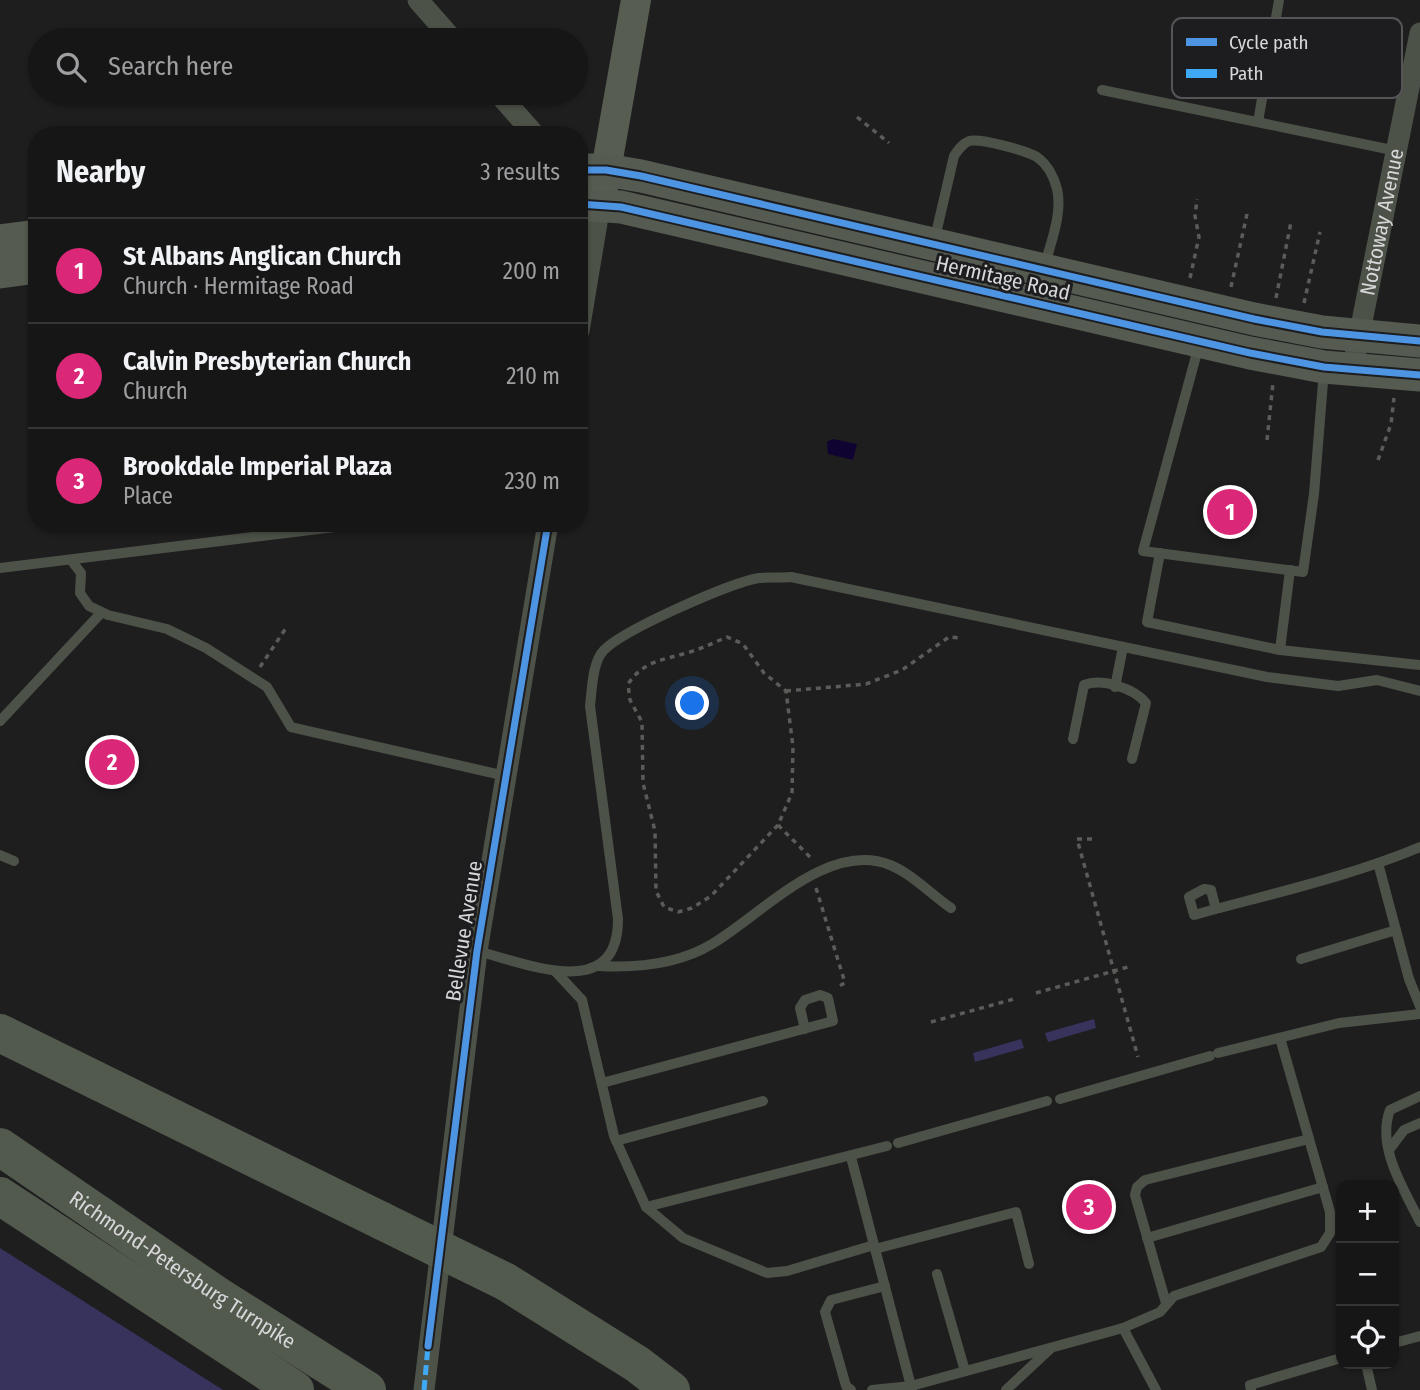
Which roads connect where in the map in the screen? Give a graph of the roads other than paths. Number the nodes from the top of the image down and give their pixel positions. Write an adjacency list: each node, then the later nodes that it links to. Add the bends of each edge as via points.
1 (418, 0): 5 (street)
2 (636, 0): 13 (street)
3 (1279, 0): 4 (lane)
4 (1276, 18)
5 (442, 28)
6 (1420, 33): 12 (street, Nottoway Avenue)
7 (1102, 90): 10 (lane)
8 (1262, 98): 10 (lane)
9 (509, 105): 11 (street)
10 (1258, 122): 12 (lane)
11 (527, 126)
12 (1397, 151): 22 (street, Nottoway Avenue)
13 (593, 170): 14 (street); 18 (main road, Hermitage Road)
14 (590, 204): 15 (street); 23 (main road, Hermitage Road)
15 (588, 227)
16 (28, 237): 17 (main road)
17 (0, 240)
18 (933, 244): 20 (main road, Hermitage Road); 20 (lane, via 954,156 969,141 987,142 1039,158 1054,178 1059,208)
19 (28, 269): 21 (main road)
20 (1043, 270): 22 (main road, Hermitage Road, via 1254,319)
21 (0, 272)
22 (1359, 336): 24 (main road, Hermitage Road); 25 (street, Nottoway Avenue)
23 (1200, 341): 25 (main road, Hermitage Road); 29 (lane, via 1143,551)
24 (1420, 341)
25 (1338, 369): 26 (main road, Hermitage Road); 32 (lane, via 1303,572)
26 (1420, 375)
27 (295, 532): 30 (lane)
28 (547, 532): 42 (street, Bellevue Avenue)
29 (1160, 553): 32 (lane); 35 (lane, via 1147,622)
30 (71, 560): 31 (lane); 33 (lane, via 81,573 80,593)
31 (0, 568)
32 (1290, 570): 35 (lane)
33 (101, 613): 39 (lane); 42 (lane, via 167,629 206,648 267,687 291,727)
34 (1123, 647): 37 (lane); 38 (lane, via 1267,677 1338,686 1377,680); 52 (lane, via 792,577 758,578 630,632 602,651 590,706 618,919 618,940)
35 (1280, 650): 36 (lane)
36 (1420, 665)
37 (1115, 687): 40 (lane, via 1093,681 1084,685); 41 (lane, via 1138,693 1146,703)
38 (1420, 691)
39 (0, 721)
40 (1073, 739)
41 (1132, 759)
42 (506, 776): 50 (street, Bellevue Avenue)
43 (1420, 847): 46 (lane)
44 (0, 855): 45 (lane)
45 (14, 861)
46 (1378, 863): 48 (lane); 49 (lane)
47 (951, 908): 52 (lane, via 890,865 859,859 821,869 710,946 626,968)
48 (1216, 909)
49 (1396, 930): 51 (lane); 54 (lane)
50 (477, 951): 53 (lane); 90 (street, Bellevue Avenue)
51 (1301, 959)
52 (597, 966): 53 (lane, via 590,971)
53 (555, 971): 59 (lane, via 582,1000)
54 (1420, 1006)
55 (1420, 1014): 58 (lane, via 1339,1023)
56 (804, 1029): 59 (lane)
57 (0, 1033): 91 (highway, bridge, via 506,1282)
58 (1280, 1038): 61 (lane); 65 (lane)
59 (602, 1083): 66 (lane)
60 (1420, 1096): 68 (lane, via 1390,1110 1384,1125)
61 (1060, 1099)
62 (763, 1101): 66 (lane)
63 (1047, 1101): 69 (lane)
64 (1420, 1123): 68 (lane, via 1404,1130)
65 (1309, 1139): 70 (lane); 74 (lane, via 1145,1180 1135,1195)
66 (616, 1142): 72 (lane)
67 (0, 1147): 89 (highway, Richmond-Petersburg Turnpike, via 218,1296)
68 (1389, 1150): 73 (lane)
69 (851, 1157): 72 (lane); 75 (lane)
70 (1323, 1187): 74 (lane); 79 (lane, via 1330,1233 1321,1247 1174,1296)
71 (0, 1196): 88 (highway, Richmond-Petersburg Turnpike)
72 (646, 1208): 75 (lane, via 683,1238 767,1273)
73 (1420, 1222)
74 (1147, 1238): 79 (lane)
75 (874, 1247): 76 (lane, via 1016,1212); 78 (lane)
76 (1029, 1264)
77 (937, 1275): 86 (lane)
78 (885, 1286): 87 (lane); 92 (lane, via 831,1300 827,1305 825,1312)
79 (1166, 1303): 80 (lane, via 1160,1312)
80 (1123, 1328): 83 (lane); 95 (lane)
81 (1420, 1336): 82 (lane)
82 (1399, 1342)
83 (1052, 1347): 86 (lane); 94 (lane)
84 (1336, 1359): 96 (lane, via 1250,1385)
85 (1367, 1369): 97 (lane)
86 (965, 1371): 87 (lane)
87 (911, 1388): 93 (lane)
88 (295, 1390)
89 (367, 1390)
90 (424, 1390)
91 (671, 1390)
92 (851, 1390)
93 (873, 1390)
94 (1006, 1390)
95 (1156, 1390)
96 (1251, 1390)
97 (1372, 1390)

